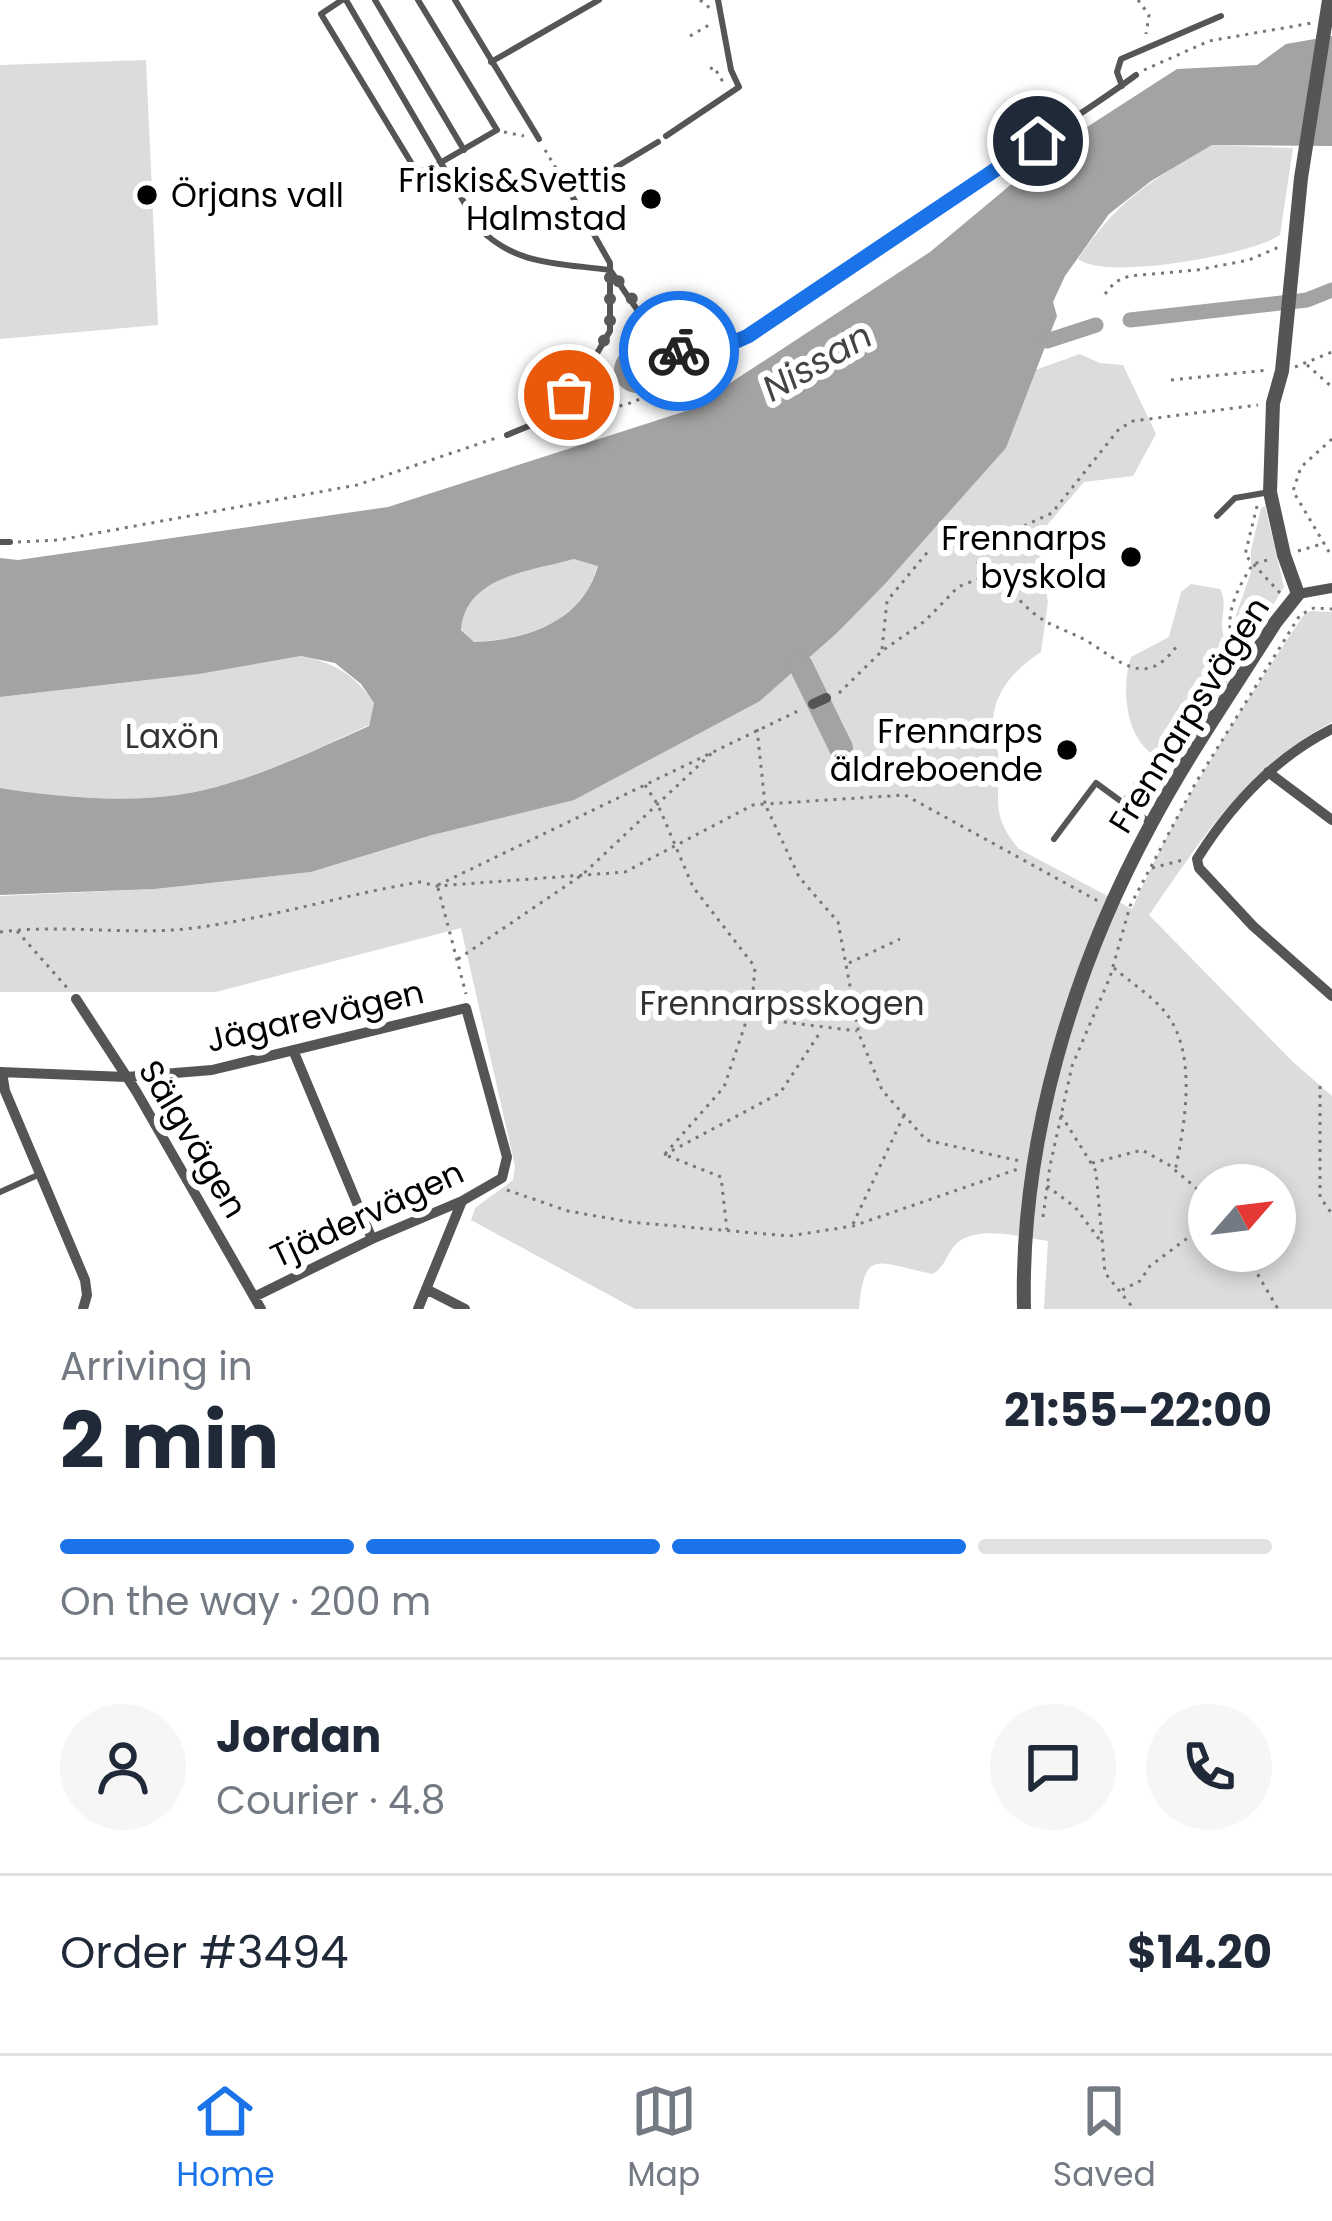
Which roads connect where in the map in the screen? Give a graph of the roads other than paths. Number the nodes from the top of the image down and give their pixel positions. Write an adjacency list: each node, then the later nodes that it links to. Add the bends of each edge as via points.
1 (344, 0): 14 (lane); 14 (lane, via 321,14 415,169)
2 (375, 0): 13 (lane)
3 (418, 0): 13 (lane, via 497,130)
4 (455, 0): 9 (lane)
5 (598, 0): 9 (lane)
6 (718, 0): 15 (lane, via 740,87 572,194)
7 (1329, 0): 17 (street, Frennarpsvägen)
8 (1221, 16): 11 (lane, via 1121,59)
9 (491, 62): 12 (lane)
10 (1136, 75): 11 (lane)
11 (1122, 86): 15 (lane, via 748,336 703,356 669,344)
12 (539, 139)
13 (464, 150): 14 (lane)
14 (442, 164): 15 (lane, via 498,248)
15 (610, 270): 16 (lane, via 610,331 585,374 553,416)
16 (506, 435)
17 (1265, 493): 18 (lane, via 1235,498); 20 (street, Frennarpsvägen)
18 (1216, 516)
19 (1332, 588): 20 (street)
20 (1296, 604): 28 (street, Frennarpsvägen)
21 (826, 698): 22 (street)
22 (813, 704)
23 (1332, 729): 25 (street)
24 (1153, 761): 26 (lane)
25 (1268, 772): 27 (street); 30 (street, via 1228,814 1197,859 1199,868)
26 (1123, 803): 28 (lane); 29 (lane, via 1096,783)
27 (1332, 820)
28 (1151, 823): 45 (street, Frennarpsvägen, via 1059,1049 1035,1164)
29 (1054, 839)
30 (1332, 996)
31 (76, 999): 34 (street, Sälgvägen)
32 (293, 1050): 34 (street, Jägarevägen, via 212,1070); 36 (street, Jägarevägen, via 466,1008 507,1156); 39 (street)
33 (1, 1072): 34 (street, Jägarevägen); 35 (street)
34 (126, 1078): 41 (street, Sälgvägen)
35 (40, 1174): 37 (lane); 42 (street, via 85,1280)
36 (502, 1178): 38 (street, Tjädervägen)
37 (0, 1192)
38 (462, 1202): 39 (street, Tjädervägen); 40 (street)
39 (372, 1239): 41 (street, Tjädervägen)
40 (426, 1289): 43 (street); 44 (street)
41 (257, 1303)
42 (83, 1309)
43 (418, 1309)
44 (465, 1309)
45 (1024, 1309)

